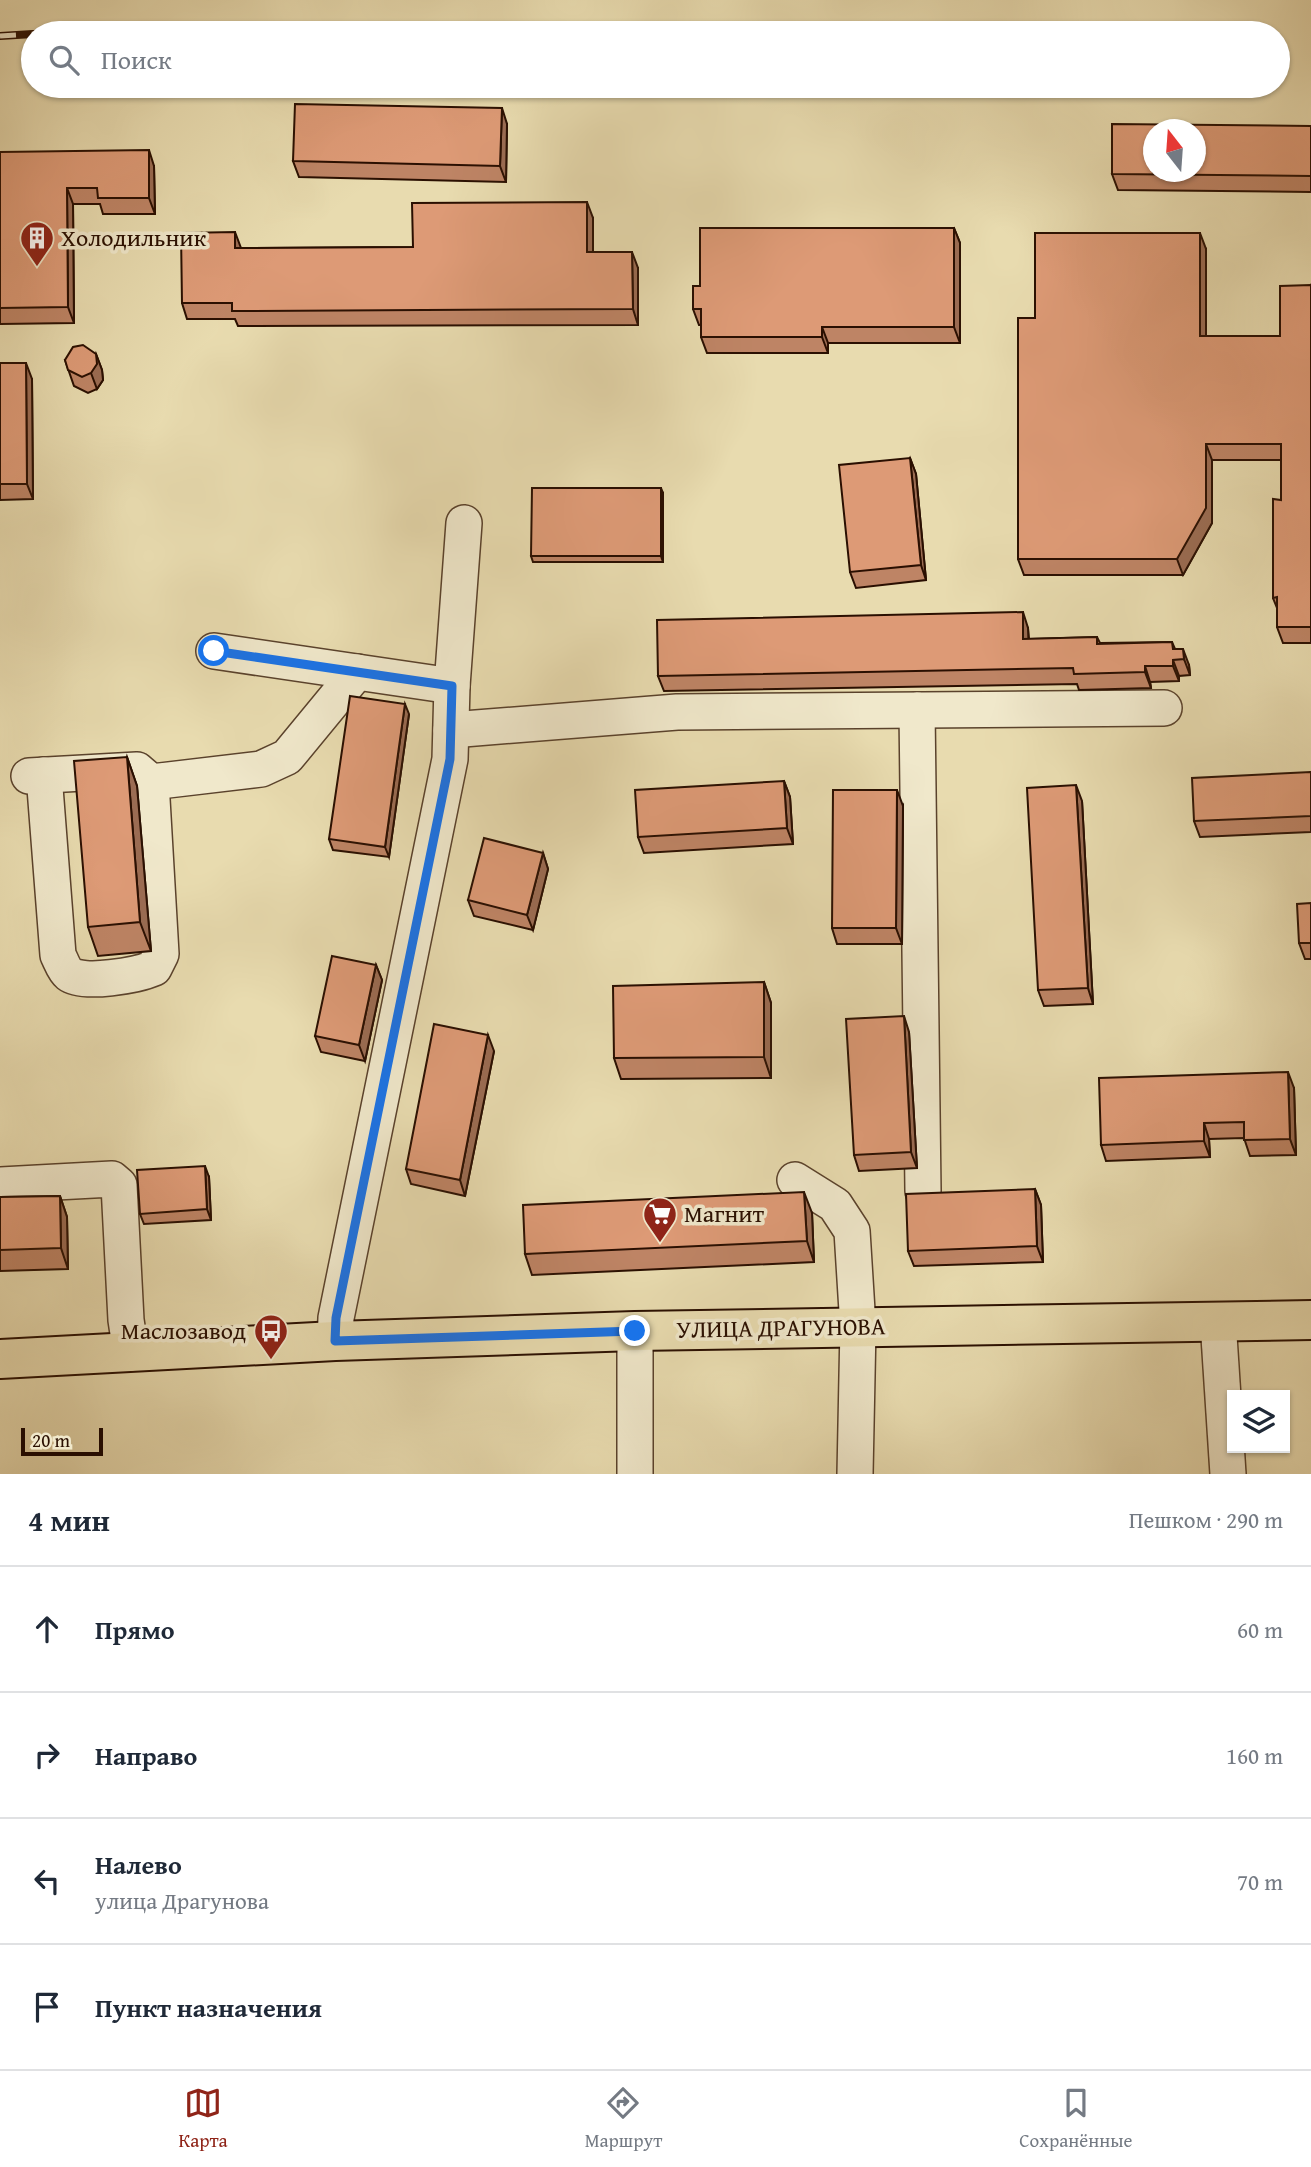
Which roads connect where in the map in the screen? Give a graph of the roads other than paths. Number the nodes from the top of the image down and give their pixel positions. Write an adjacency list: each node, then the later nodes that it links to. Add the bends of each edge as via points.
1 (464, 523): 4 (street)
2 (214, 651): 3 (street)
3 (357, 672): 4 (street); 8 (street, via 287,757 261,769)
4 (452, 686): 7 (street)
5 (1164, 708): 6 (street)
6 (917, 710): 7 (street, via 677,712); 11 (street)
7 (451, 730): 16 (street, via 450,759)
8 (151, 782): 8 (street, via 137,770 36,775 58,955 67,973 80,979 140,974 154,968 161,954)
9 (795, 1180): 14 (street, via 835,1205 852,1231)
10 (0, 1185): 17 (street, via 112,1179 119,1185)
11 (923, 1191)
12 (1311, 1320): 13 (main road, УЛИЦА ДРАГУНОВА)
13 (1218, 1321): 14 (main road, УЛИЦА ДРАГУНОВА); 21 (street)
14 (858, 1327): 15 (main road, УЛИЦА ДРАГУНОВА); 20 (street)
15 (635, 1331): 16 (main road, УЛИЦА ДРАГУНОВА); 19 (street)
16 (335, 1341): 17 (main road, УЛИЦА ДРАГУНОВА)
17 (131, 1353): 18 (main road, УЛИЦА ДРАГУНОВА)
18 (0, 1359)
19 (635, 1474)
20 (855, 1474)
21 (1228, 1474)

